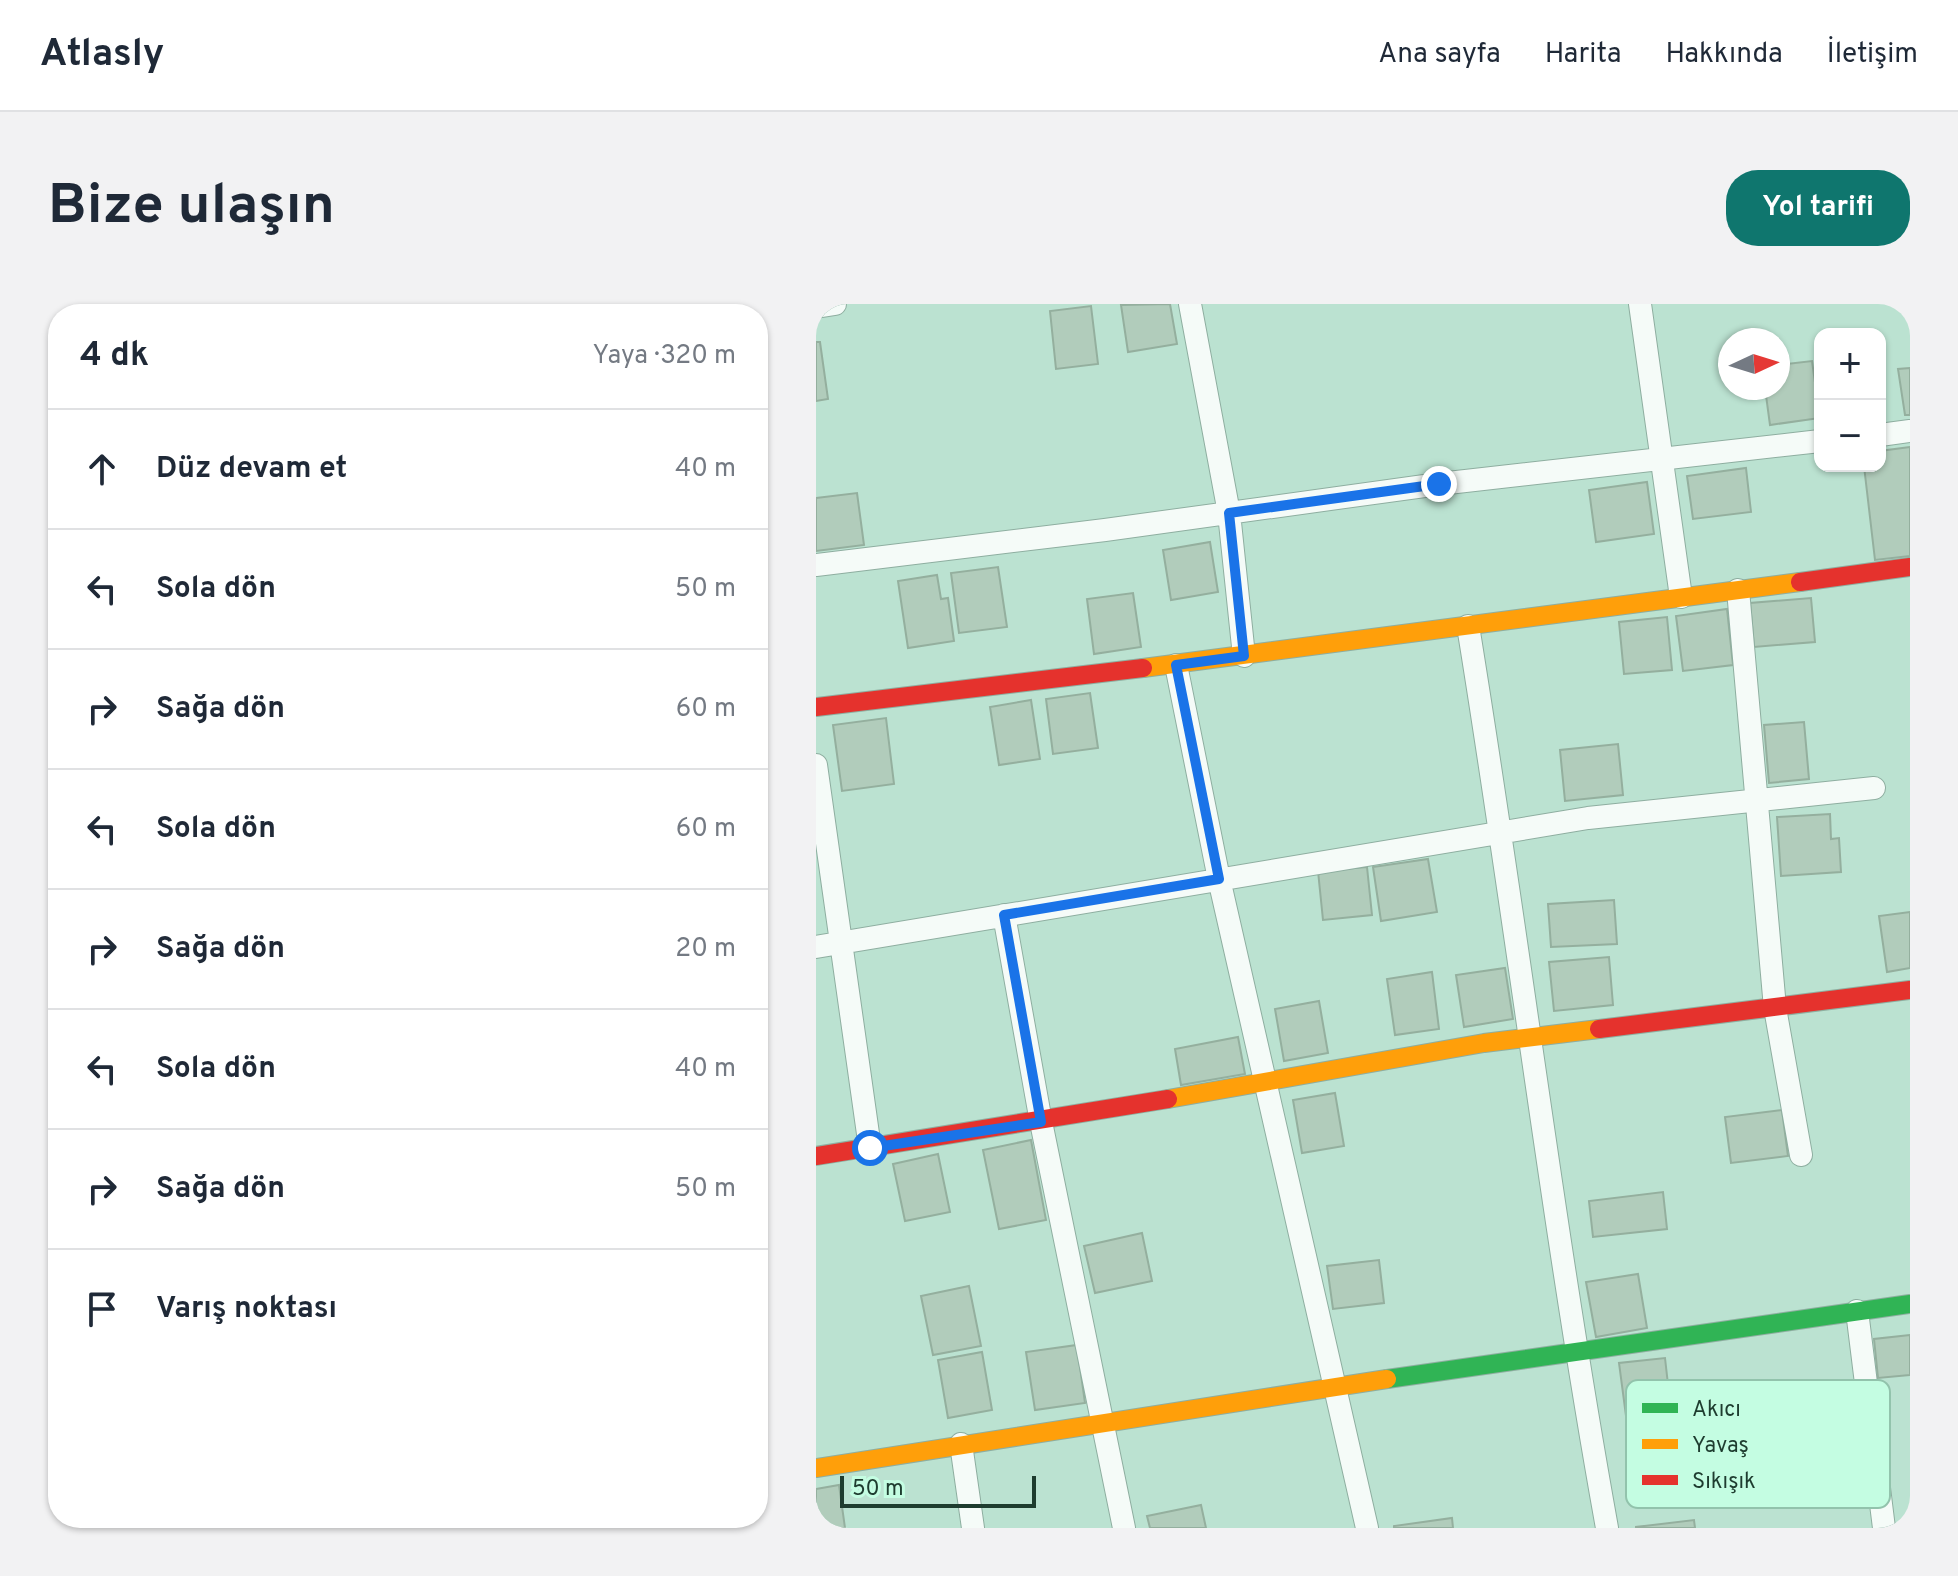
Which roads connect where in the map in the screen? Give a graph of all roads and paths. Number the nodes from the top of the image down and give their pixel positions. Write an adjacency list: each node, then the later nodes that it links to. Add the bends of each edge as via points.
1 (835, 304): 4 (street)
2 (1190, 304): 9 (street)
3 (1640, 304): 8 (street)
4 (816, 307)
5 (1910, 431): 6 (street)
6 (1886, 434)
7 (1814, 442): 8 (street)
8 (1663, 459): 9 (street); 13 (street)
9 (1229, 513): 10 (street); 15 (street)
10 (816, 565)
11 (1910, 567): 12 (street)
12 (1738, 590): 13 (street); 20 (street)
13 (1681, 597): 14 (street)
14 (1468, 626): 15 (street); 21 (street)
15 (1244, 656): 16 (street)
16 (1176, 665): 17 (street); 22 (street)
17 (816, 707)
18 (816, 765): 24 (street)
19 (1874, 788): 20 (street)
20 (1758, 802): 21 (street, via 1588,818); 27 (street)
21 (1501, 833): 22 (street); 28 (street)
22 (1219, 879): 23 (street); 29 (street)
23 (1004, 915): 24 (street); 30 (street)
24 (840, 943): 25 (street); 31 (street)
25 (816, 947)
26 (1910, 990): 27 (street)
27 (1775, 1008): 28 (street); 32 (street)
28 (1532, 1037): 29 (street); 36 (street)
29 (1266, 1082): 30 (street); 38 (street)
30 (1041, 1122): 31 (street); 39 (street)
31 (870, 1148): 33 (street)
32 (1801, 1155)
33 (816, 1156)
34 (1910, 1304): 35 (street)
35 (1857, 1311): 36 (street); 37 (street)
36 (1575, 1353): 38 (street); 46 (street)
37 (1866, 1380)
38 (1336, 1386): 39 (street); 45 (street)
39 (1104, 1425): 40 (street); 44 (street)
40 (961, 1444): 41 (street); 43 (street)
41 (816, 1468)
42 (1882, 1508): 47 (street)
43 (973, 1528)
44 (1124, 1528)
45 (1367, 1528)
46 (1607, 1528)
47 (1884, 1528)

